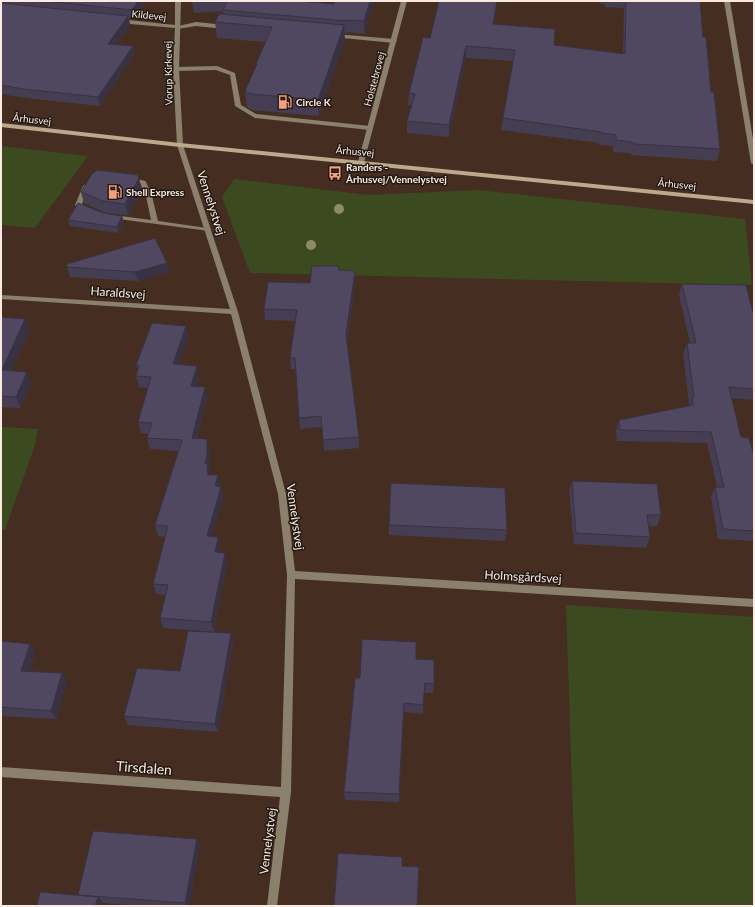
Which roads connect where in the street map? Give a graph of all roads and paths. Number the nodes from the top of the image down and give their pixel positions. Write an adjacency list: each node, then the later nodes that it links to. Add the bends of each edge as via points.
1 (178, 1): 5 (street, Vorup Kirkevej)
2 (404, 1): 8 (street, Holstebrovej)
3 (727, 1): 14 (street)
4 (116, 20): 5 (street, Kildevej)
5 (176, 27): 6 (street, Kildevej, via 196,24); 9 (street, Vorup Kirkevej)
6 (235, 28)
7 (330, 35): 8 (street)
8 (394, 40): 11 (street, Holstebrovej)
9 (176, 69): 11 (street, via 217,68 233,74 238,106 255,116); 12 (street, Vorup Kirkevej)
10 (1, 125): 12 (main road, Århusvej)
11 (370, 128): 13 (street, Holstebrovej)
12 (180, 145): 13 (main road, Århusvej); 21 (street, Vennelystvej)
13 (361, 162): 17 (main road, Århusvej)
14 (754, 162)
15 (122, 177): 20 (street, via 143,182)
16 (91, 183): 18 (street, via 85,187 78,205)
17 (754, 202)
18 (92, 211)
19 (105, 216): 20 (street)
20 (155, 223): 21 (street)
21 (207, 230): 23 (street, Vennelystvej)
22 (1, 297): 23 (street, Haraldsvej)
23 (234, 312): 24 (street, Vennelystvej, via 282,494)
24 (291, 574): 25 (street, Holmsgårdsvej); 27 (street, Vennelystvej)
25 (754, 603)
26 (1, 772): 27 (street, Tirsdalen)
27 (286, 792): 28 (street, Vennelystvej)
28 (272, 906)

